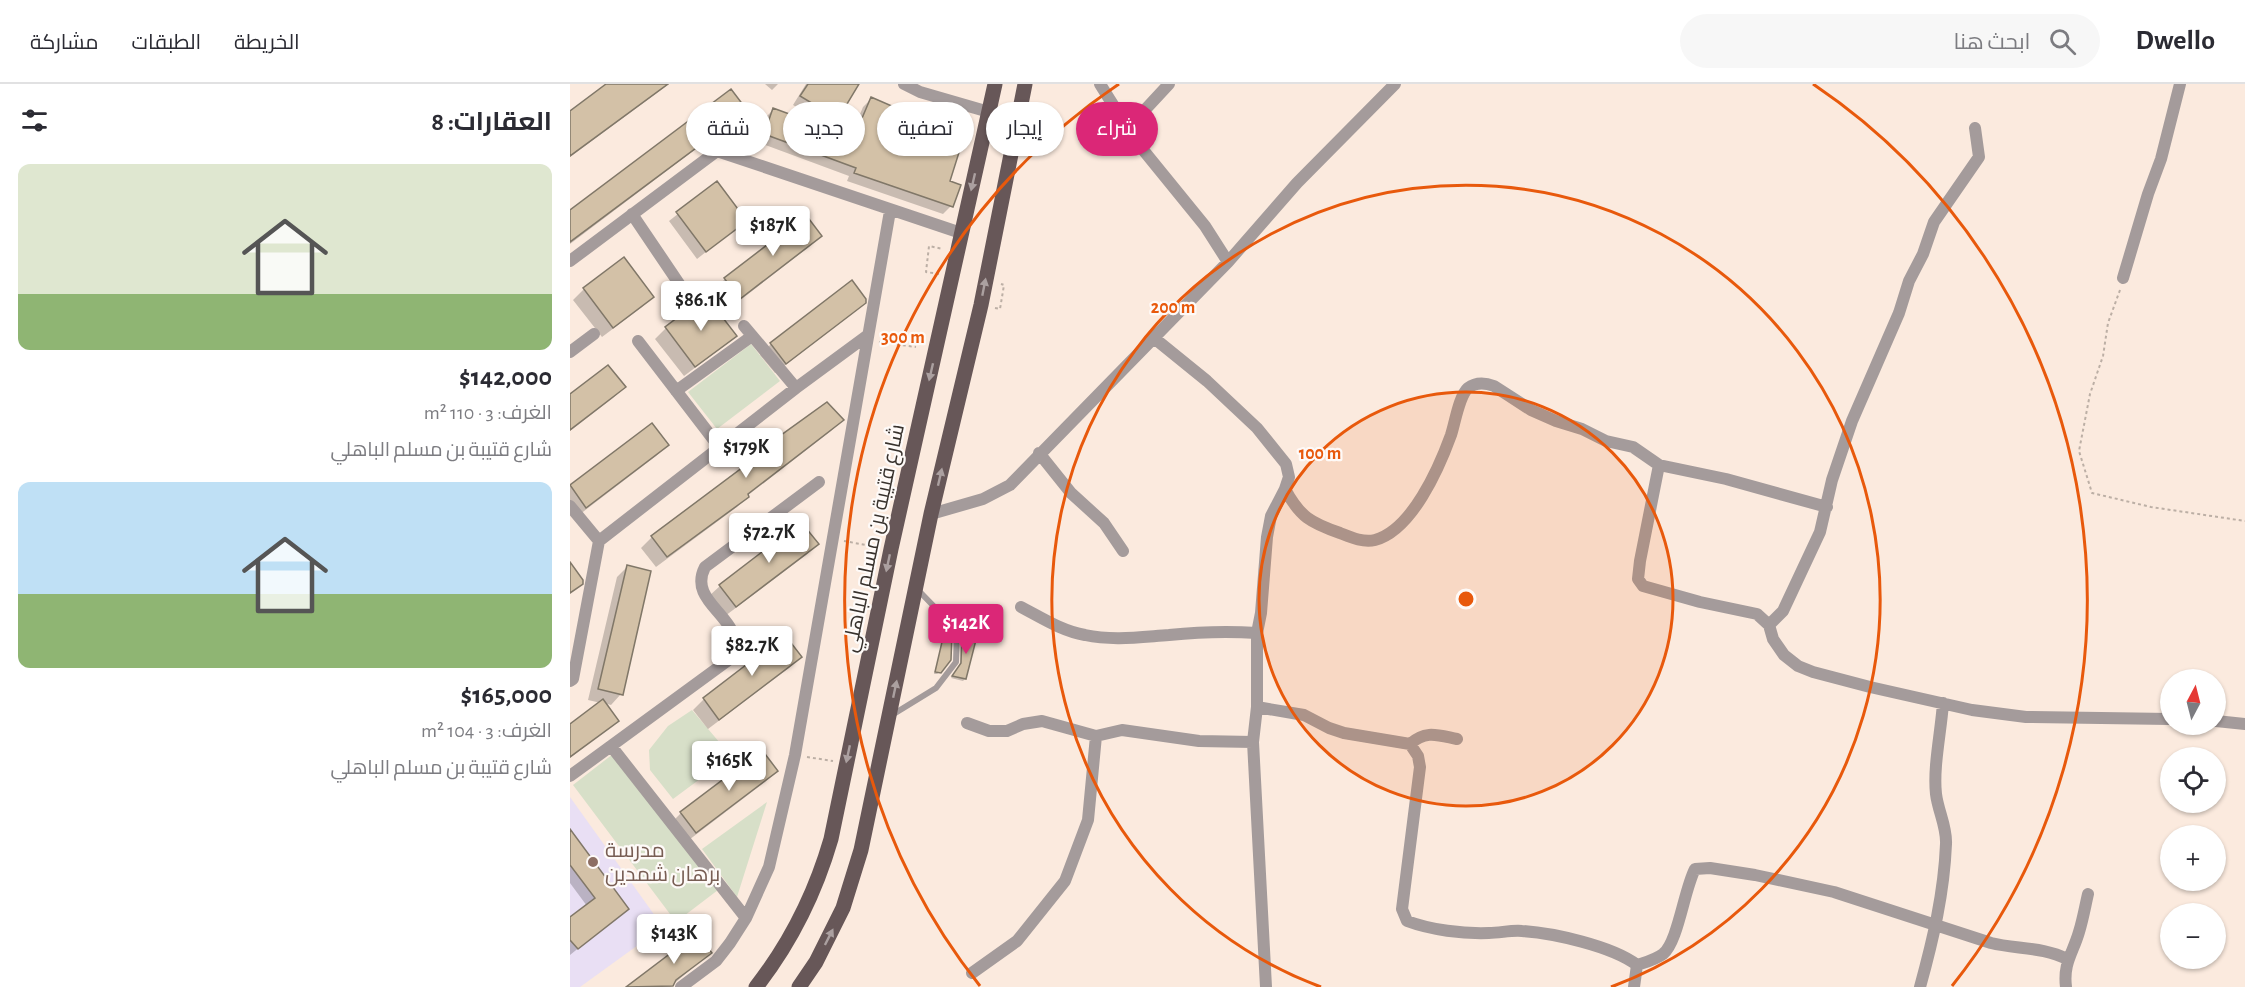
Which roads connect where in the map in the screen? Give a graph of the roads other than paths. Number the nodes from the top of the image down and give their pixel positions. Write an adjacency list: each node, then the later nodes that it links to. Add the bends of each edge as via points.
1 (904, 84): 11 (street)
2 (995, 84): 8 (main road, شارع قتيبة بن مسلم الباهلي)
3 (1025, 84): 36 (main road, one-way to 3, via 981,305)
4 (1100, 84): 9 (street)
5 (1170, 84): 10 (street)
6 (1395, 84): 19 (street, via 1297,183)
7 (2180, 84): 20 (street)
8 (991, 102)
9 (1111, 102)
10 (1153, 102)
11 (986, 111)
12 (986, 125): 17 (main road, شارع قتيبة بن مسلم الباهلي, one-way to 17)
13 (1975, 128): 35 (street, via 1979,158 1934,222 1852,421)
14 (1148, 156): 19 (street, via 1206,226)
15 (890, 210): 16 (street, via 717,151); 17 (street); 23 (street)
16 (632, 214): 18 (street); 21 (street)
17 (961, 233): 64 (main road, شارع قتيبة بن مسلم الباهلي, one-way to 64, via 833,828 809,904)
18 (570, 261)
19 (1228, 262): 24 (street)
20 (2124, 278)
21 (684, 291)
22 (594, 334): 26 (street)
23 (868, 337): 27 (street); 58 (street, via 795,755 769,867)
24 (1154, 338): 30 (street); 33 (street, via 1207,381 1274,447 1286,464 1289,477)
25 (638, 341): 28 (street)
26 (570, 352)
27 (796, 388): 28 (street, via 748,331); 29 (street)
28 (676, 391): 29 (street)
29 (720, 448): 37 (street)
30 (1039, 453): 36 (street, via 1010,485 983,499); 38 (street, via 1071,493 1104,523)
31 (1659, 465): 33 (street, via 1633,447 1556,421 1494,386 1478,384 1464,394 1451,435 1422,494 1403,522 1387,535 1362,540 1314,524 1300,514); 35 (street); 41 (street, via 1638,579 1643,586 1757,614)
32 (819, 482): 55 (street, via 705,567 699,578 701,589 736,636 734,656)
33 (1285, 489): 42 (street, via 1271,516)
34 (570, 506): 37 (street)
35 (1827, 507): 41 (street, via 1794,588 1783,610)
36 (931, 514): 39 (main road)
37 (599, 541): 43 (street)
38 (1124, 551)
39 (916, 587): 46 (main road, one-way to 39); 46 (lane, via 957,630 956,662 936,688)
40 (1022, 607): 42 (street, via 1064,629 1104,638)
41 (1769, 625): 44 (street, via 1784,655 1798,666)
42 (1257, 633): 45 (street)
43 (571, 679)
44 (1943, 703): 47 (street, via 2026,717); 59 (street, via 1936,784 1947,840)
45 (1257, 707): 53 (street); 54 (street, via 1304,715 1344,733)
46 (889, 717): 65 (main road, one-way to 46, via 831,935 853,879)
47 (2160, 719)
48 (2226, 722): 50 (street)
49 (967, 723): 51 (street, via 989,731 1007,731 1042,721)
50 (2245, 724)
51 (1096, 736): 53 (street, via 1122,730 1199,741); 62 (street, via 1088,820 1065,881 1017,941)
52 (1457, 739): 54 (street, via 1426,735)
53 (1253, 742): 66 (street)
54 (1410, 744): 61 (street, via 1420,767 1402,909 1407,921 1464,932 1540,933 1582,942 1626,957)
55 (610, 746): 56 (street); 58 (street)
56 (570, 776)
57 (2088, 894): 60 (street, via 2080,930)
58 (746, 918): 63 (street, via 716,961)
59 (1937, 926): 60 (street, via 1991,943 2039,950); 61 (street, via 1834,892 1755,875 1695,869 1674,938 1665,953); 68 (street)
60 (2067, 959): 69 (street)
61 (1637, 965): 67 (street)
62 (972, 973)
63 (681, 987)
64 (756, 987)
65 (799, 987)
66 (1266, 987)
67 (1635, 987)
68 (1920, 987)
69 (2066, 987)

